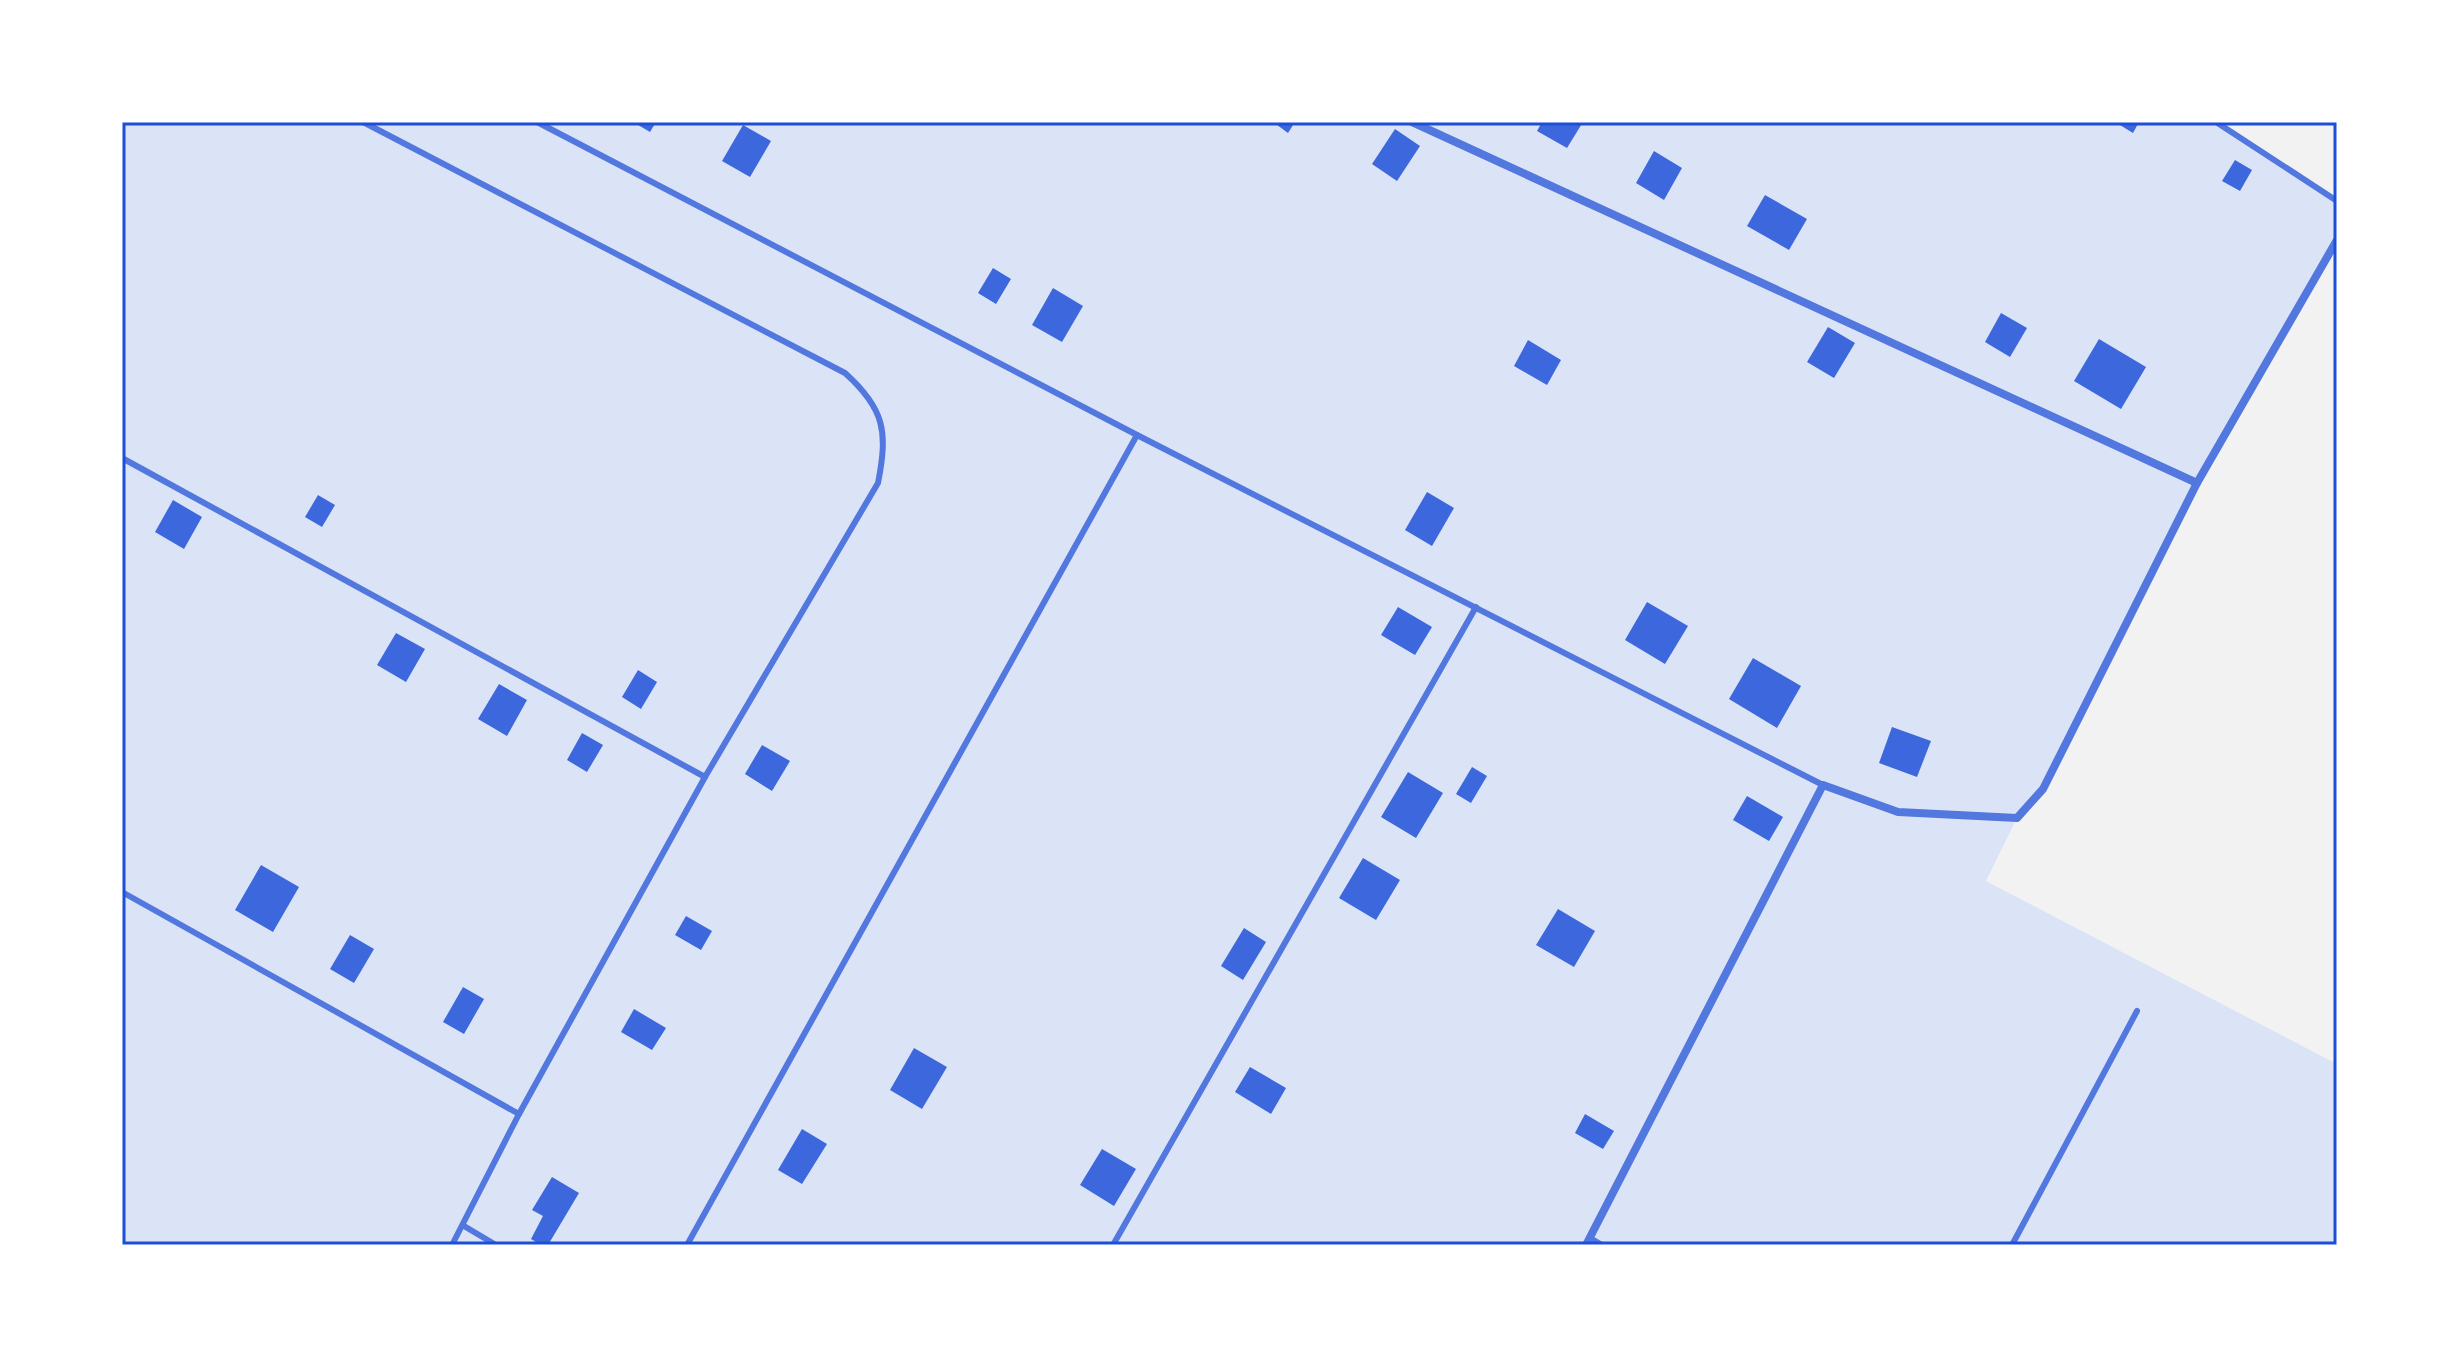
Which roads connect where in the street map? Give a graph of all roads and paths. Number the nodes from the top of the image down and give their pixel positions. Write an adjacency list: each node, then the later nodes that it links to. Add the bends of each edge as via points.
1 (363, 122): 11 (lane, via 845,373 867,393 885,448 878,483)
2 (537, 122): 7 (lane)
3 (1412, 122): 9 (street)
4 (2216, 122): 5 (lane)
5 (2337, 201)
6 (2337, 240): 9 (street)
7 (1137, 435): 10 (lane); 20 (lane)
8 (122, 458): 11 (lane)
9 (2197, 483): 12 (street, via 2043,789 2017,818 1898,812)
10 (1476, 607): 12 (lane); 21 (lane)
11 (705, 777): 15 (lane)
12 (1823, 785): 17 (street)
13 (122, 892): 15 (lane)
14 (2137, 1011): 23 (lane)
15 (519, 1114): 16 (lane)
16 (464, 1226): 18 (lane); 19 (lane)
17 (1588, 1241): 22 (lane)
18 (452, 1245)
19 (496, 1245)
20 (687, 1245)
21 (1113, 1245)
22 (1602, 1245)
23 (2012, 1245)

